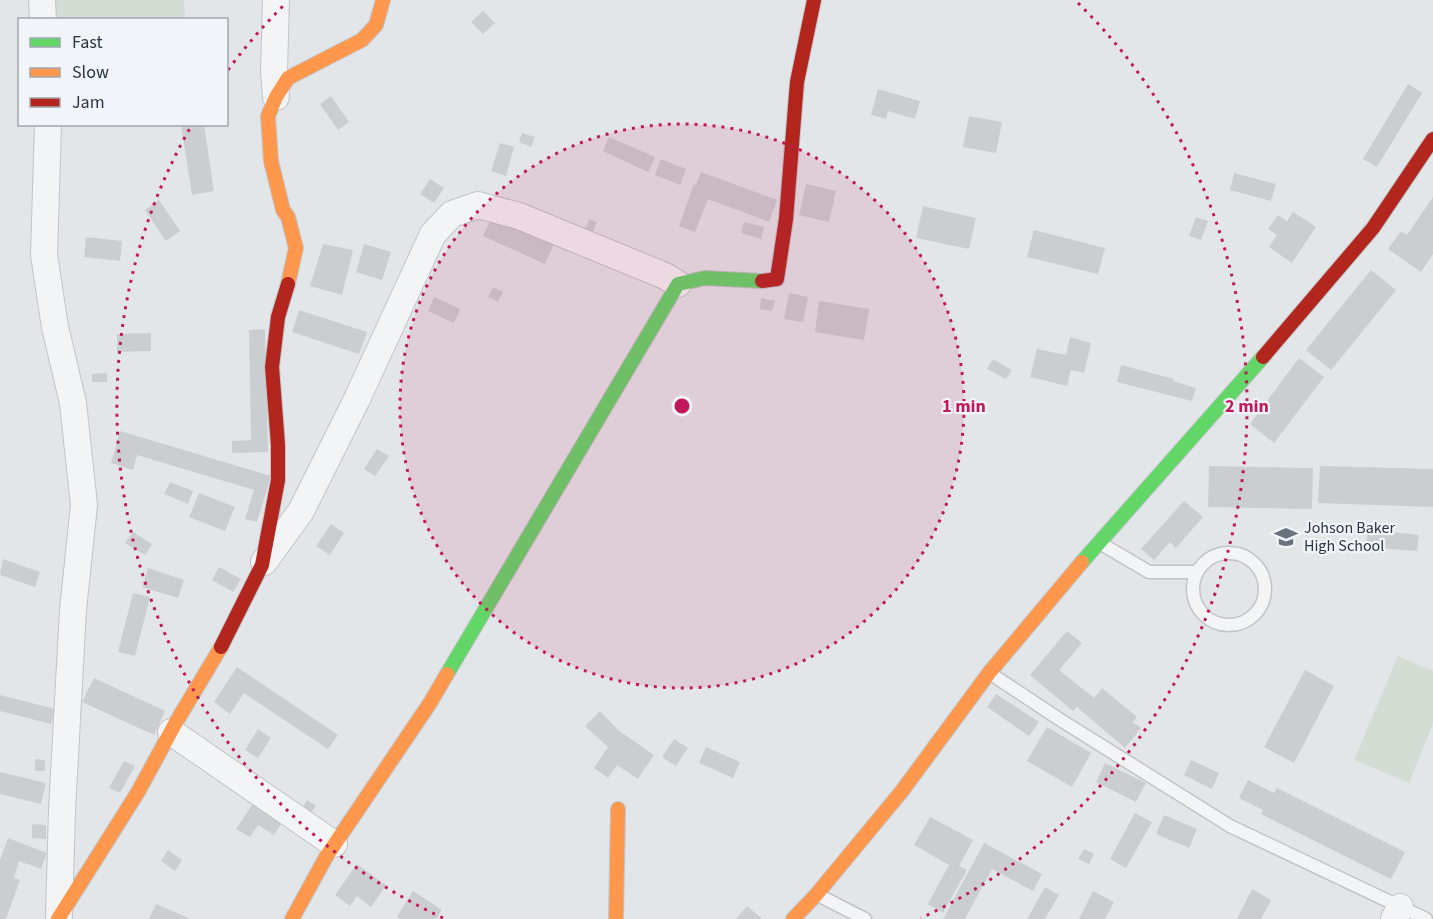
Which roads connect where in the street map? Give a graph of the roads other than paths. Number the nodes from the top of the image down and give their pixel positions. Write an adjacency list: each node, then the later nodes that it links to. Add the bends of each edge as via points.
1 (42, 0): 5 (street)
2 (276, 0): 6 (street)
3 (383, 0): 6 (street, via 375,25 362,40 288,78)
4 (814, 0): 10 (street, via 797,82 777,279 705,278)
5 (43, 18)
6 (276, 97): 12 (street, via 268,116 271,161 296,248 278,317 272,367 278,480)
7 (48, 126): 20 (street, via 44,255 55,327 73,403 84,505 73,610)
8 (1433, 139): 9 (street)
9 (1429, 158): 11 (street, via 1235,390)
10 (678, 285): 12 (street, via 665,276 519,216 478,205 452,214 433,234 301,512); 17 (street, via 430,703)
11 (1099, 543): 13 (lane, via 1149,572); 14 (street)
12 (262, 565): 15 (street, via 210,668)
13 (1196, 572): 13 (lane, via 1192,584 1196,607 1214,623 1238,625 1258,612 1264,583 1249,558 1238,553 1214,556)
14 (989, 673): 18 (street, via 902,791); 19 (lane, via 1230,826)
15 (171, 732): 17 (street); 20 (street)
16 (618, 809): 22 (street)
17 (334, 844): 21 (street)
18 (816, 894): 23 (street); 24 (lane)
19 (1397, 913): 25 (lane)
20 (59, 917)
21 (292, 919)
22 (616, 919)
23 (793, 919)
24 (865, 919)
25 (1426, 919)

